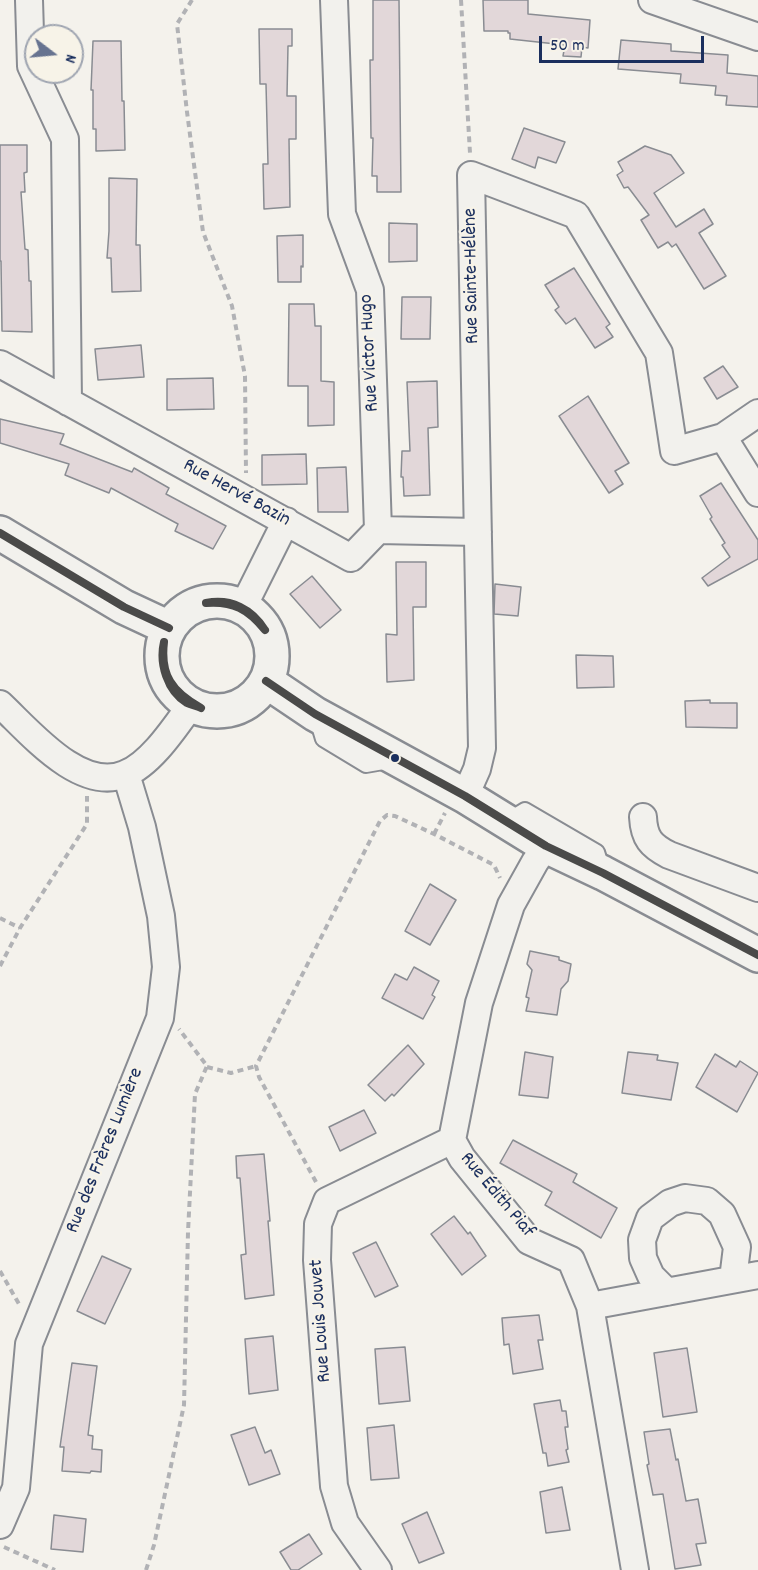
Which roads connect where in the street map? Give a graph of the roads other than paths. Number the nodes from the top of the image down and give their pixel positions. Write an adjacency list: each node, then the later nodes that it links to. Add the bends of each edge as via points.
1 (29, 0): 6 (street, via 31,66 65,139)
2 (334, 0): 11 (street, Rue Victor Hugo, via 342,214 370,290)
3 (652, 0): 4 (street)
4 (758, 37)
5 (0, 364): 6 (street, Rue Hervé Bazin)
6 (68, 402): 10 (street, Rue Hervé Bazin)
7 (758, 413): 8 (street, Rue Sainte-Hélène)
8 (723, 437): 9 (street); 12 (street, Rue Sainte-Hélène, via 674,451 659,353 576,215 471,175)
9 (758, 494)
10 (286, 522): 11 (street, Rue Hervé Bazin, via 351,558); 14 (street)
11 (378, 530): 12 (street)
12 (478, 532): 20 (street, Rue Sainte-Hélène, via 482,748 477,769)
13 (0, 533): 15 (main road, via 124,607)
14 (243, 607): 15 (main road, via 210,601 180,615); 16 (main road, via 257,618 272,648)
15 (169, 628): 18 (main road, via 162,663 167,680)
16 (266, 681): 18 (main road, via 242,706 225,711); 20 (main road)
17 (0, 704): 19 (street, via 59,759 87,775 109,778)
18 (191, 705): 19 (street, via 158,748)
19 (126, 774): 32 (street, Rue des Frères Lumière, via 161,916 166,967 160,1018 29,1344 16,1488)
20 (458, 801): 22 (main road)
21 (643, 817): 25 (street, via 646,835 659,850)
22 (506, 821): 23 (main road); 24 (lane, via 525,810 597,852)
23 (546, 846): 24 (main road); 27 (street, Rue Édith Piaf, via 511,905 478,1003)
24 (603, 873): 26 (main road)
25 (758, 888)
26 (758, 955)
27 (452, 1140): 31 (street, Rue Édith Piaf, via 529,1241 571,1260); 33 (street, Rue Louis Jouvet, via 327,1201 318,1224 316,1260 334,1486 345,1523)
28 (758, 1275): 29 (street)
29 (733, 1279): 30 (street); 30 (street, via 737,1247 722,1214 707,1201 685,1198 670,1203 650,1218 642,1240 643,1258 651,1276)
30 (667, 1292): 31 (street)
31 (590, 1306): 34 (street, Rue Édith Piaf)
32 (0, 1525)
33 (378, 1570)
34 (635, 1570)

